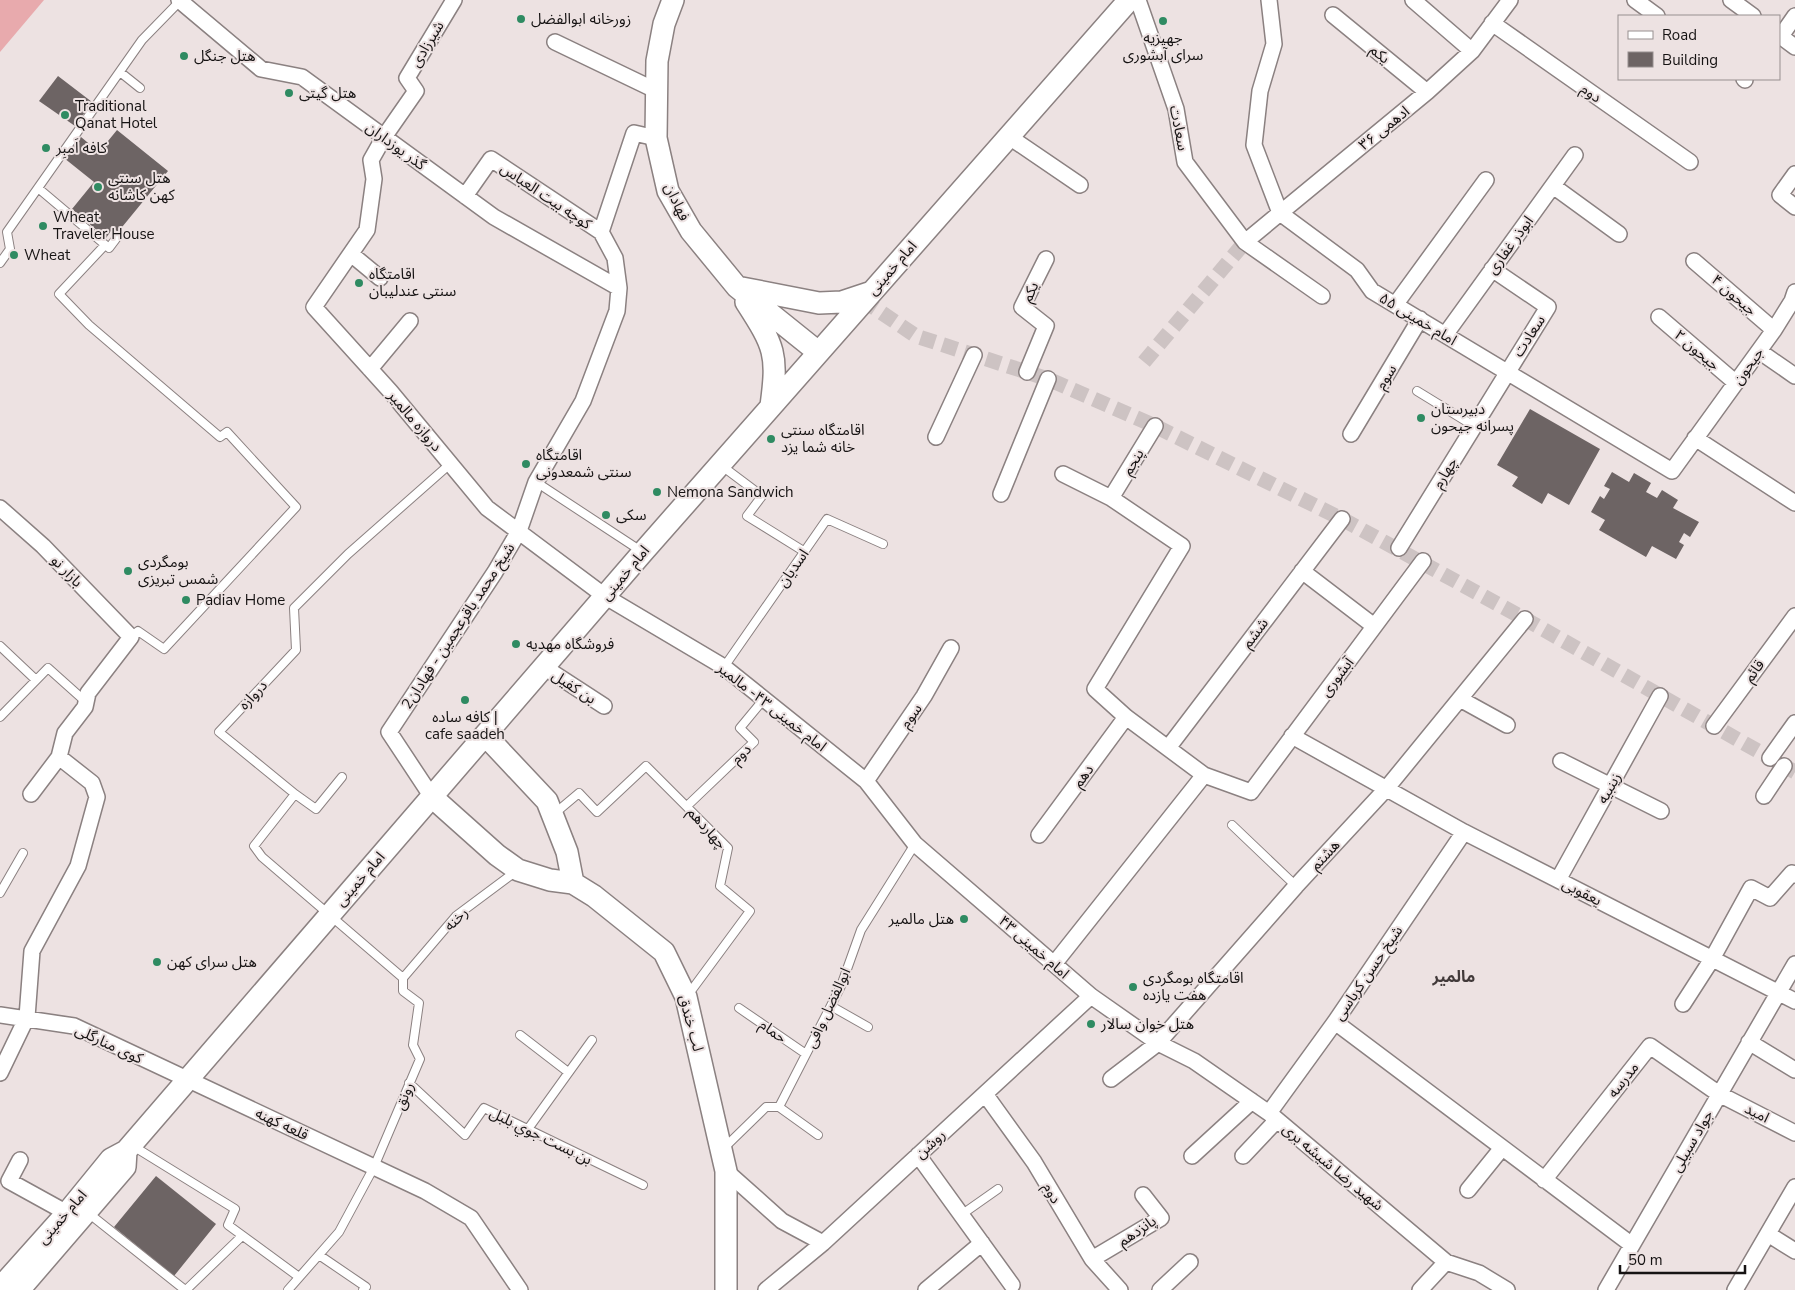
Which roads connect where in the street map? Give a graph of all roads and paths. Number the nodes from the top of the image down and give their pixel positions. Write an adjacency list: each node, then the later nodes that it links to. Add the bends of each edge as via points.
1 (180, 0): 20 (lane, via 142,40); 25 (street, گذر يوزداران, via 261,69 302,77)
2 (454, 0): 25 (street, شیرزادی, via 407,78 416,91)
3 (673, 0): 22 (main road, فهادان, via 664,24 657,61)
4 (1129, 0): 24 (main road, امام خمینی)
5 (1138, 0): 40 (street, سعادت, via 1176,109 1185,162)
6 (1269, 0): 36 (street, via 1274,44 1260,91 1254,145)
7 (1413, 0): 19 (street)
8 (1510, 0): 15 (street, ادهمی ۳۶)
9 (1635, 0): 12 (street)
10 (1731, 0): 13 (street)
11 (1333, 14): 23 (street, یکم)
12 (1656, 15)
13 (1752, 15)
14 (1795, 16): 16 (street)
15 (1492, 23): 19 (street, ادهمی ۳۶); 28 (street, دوم)
16 (1780, 36): 18 (street)
17 (555, 42): 22 (street)
18 (1795, 47)
19 (1472, 50): 23 (street, ادهمی ۳۶)
20 (120, 72): 21 (lane); 33 (lane)
21 (140, 88)
22 (657, 92): 26 (main road, فهادان)
23 (1427, 92): 36 (street, ادهمی ۳۶)
24 (1008, 136): 31 (street); 51 (main road, امام خمینی)
25 (384, 137): 34 (street, گذر يوزداران); 42 (street, via 371,160 374,179 367,230)
26 (656, 138): 37 (street, via 634,133); 48 (main road, فهادان, via 668,191 691,231)
27 (1575, 155): 32 (street, ابوذر غفاری)
28 (1690, 162)
29 (1795, 174): 35 (street, via 1780,195)
30 (1486, 180): 53 (street)
31 (1080, 185)
32 (1553, 186): 38 (street); 46 (street, ابوذر غفاری)
33 (38, 188): 41 (lane); 45 (lane, via 8,232 10,249)
34 (465, 196): 37 (street, کوچه بيت العباس, via 491,159); 49 (street, گذر يوزداران, via 494,217)
35 (1795, 207)
36 (1280, 213): 40 (street, ادهمی ۳۶); 53 (street, امام خمینی ۵۵, via 1357,270 1372,291)
37 (601, 232): 49 (street, شیخ محمد باقرعجمین - فهادان2, via 615,258)
38 (1619, 234)
39 (118, 236): 41 (lane, via 108,248)
40 (1245, 242): 52 (street, سعادت)
41 (105, 245): 95 (lane, via 59,294 89,325 220,437 227,432 296,507 164,649 138,631)
42 (351, 254): 47 (street); 62 (street, دروازه مالمیر, via 314,307)
43 (1046, 259): 63 (street, یکم, via 1022,307 1046,326)
44 (1694, 261): 57 (street, جیحون ۴)
45 (0, 263)
46 (1492, 269): 58 (street, ابوذر غفاری); 64 (street, سعادت, via 1548,307)
47 (380, 278)
48 (737, 287): 51 (main road, via 827,303 842,302); 60 (main road, فهادان); 69 (main road, via 769,338 775,362)
49 (619, 288): 78 (street, شیخ محمد باقرعجمین - فهادان2, via 617,311 583,402)
50 (1795, 292): 57 (street, جیحون)
51 (869, 293): 60 (main road, امام خمینی)
52 (1322, 296)
53 (1395, 305): 55 (street, امام خمینی ۵۵)
54 (1659, 317): 67 (street, جیحون ۲)
55 (1420, 319): 58 (street, امام خمینی ۵۵); 72 (street, سوم)
56 (410, 320): 62 (street)
57 (1774, 330): 59 (street, جیحون)
58 (1445, 335): 64 (street, امام خمینی ۵۵)
59 (1759, 350): 65 (street); 67 (street, جیحون)
60 (818, 352): 69 (main road, امام خمینی)
61 (974, 355): 73 (street)
62 (370, 369): 75 (street, دروازه مالمیر)
63 (1027, 372)
64 (1506, 372): 71 (street, چهارم); 74 (street, امام خمینی ۵۵, via 1672,471)
65 (1795, 376)
66 (1048, 379): 79 (street)
67 (1736, 382): 74 (street, جیحون)
68 (1417, 391): 71 (lane)
69 (771, 406): 76 (main road, امام خمینی)
70 (1155, 426): 80 (street, پنجم)
71 (1474, 426): 86 (street, چهارم)
72 (1352, 434)
73 (936, 437)
74 (1695, 438): 81 (street)
75 (450, 464): 84 (street, دروازه مالمیر, via 487,508); 122 (lane, دروازه, via 348,554 294,608 296,650 218,732)
76 (720, 465): 87 (main road, امام خمینی); 88 (lane, via 762,496 747,516)
77 (1063, 474): 80 (street)
78 (536, 482): 84 (street, شیخ محمد باقرعجمین - فهادان2); 87 (lane)
79 (1001, 494)
80 (1111, 498): 107 (street, via 1182,546 1095,689)
81 (1795, 503)
82 (0, 508): 95 (street, بازار نو, via 43,546)
83 (1342, 519): 90 (street, ششم)
84 (519, 531): 91 (street, دروازه مالمیر); 124 (street, شیخ محمد باقرعجمین - فهادان2, via 496,572 389,732)
85 (883, 544): 88 (lane, اسدیان, via 827,519)
86 (1399, 548)
87 (643, 552): 91 (main road, امام خمینی)
88 (805, 552): 99 (lane, اسدیان)
89 (1423, 562): 94 (street, آبشوری)
90 (1302, 571): 94 (street); 113 (street, ششم)
91 (606, 597): 98 (main road, امام خمینی); 99 (street, امام خمینی ۴۳- مالمیر)
92 (1795, 616): 110 (street, قائم)
93 (1525, 619): 103 (street, هشتم)
94 (1374, 626): 112 (street, آبشوری)
95 (131, 637): 104 (street, via 88,693)
96 (0, 646): 100 (lane)
97 (951, 648): 118 (street, سوم, via 924,696)
98 (544, 667): 105 (street, بن کفیل); 111 (main road, امام خمینی)
99 (724, 667): 102 (street, امام خمینی ۴۳- مالمیر)
100 (36, 680): 104 (lane, via 48,668); 106 (lane)
101 (1660, 696): 119 (street, زینبیه)
102 (764, 699): 118 (street, امام خمینی ۴۳- مالمیر); 125 (lane, دوم, via 740,728 754,742)
103 (1460, 699): 109 (street); 120 (street, هشتم)
104 (86, 702): 114 (street, via 85,708 65,733)
105 (604, 706)
106 (0, 717)
107 (1126, 717): 113 (street); 130 (street, دهم)
108 (1795, 723): 123 (street)
109 (1507, 725)
110 (1714, 726)
111 (485, 735): 124 (main road, امام خمینی); 127 (main road, via 547,801)
112 (1292, 736): 116 (street, آبشوری, via 1251,792); 120 (street, یعقوبی)
113 (1168, 748): 116 (street)
114 (59, 757): 121 (street); 152 (street, via 92,782 97,797 78,866 32,951)
115 (1561, 761): 119 (street)
116 (1204, 775): 141 (street)
117 (342, 777): 122 (lane, via 316,809)
118 (866, 781): 131 (street, امام خمینی ۴۳- مالمیر)
119 (1611, 786): 126 (street); 135 (street, زینبیه)
120 (1386, 789): 129 (street, یعقوبی); 137 (street, هشتم)
121 (31, 794)
122 (295, 794): 139 (lane, via 254,846 262,857)
123 (1764, 796)
124 (432, 797): 133 (main road, لب خندق); 139 (main road, امام خمینی)
125 (687, 806): 127 (lane, چهاردهم, via 646,766 597,812 580,793); 146 (lane, چهاردهم, via 728,848 720,886 750,911)
126 (1661, 812)
127 (553, 815): 136 (main road)
128 (1232, 826): 137 (lane)
129 (1464, 832): 135 (street, یعقوبی); 153 (street, شیخ حسن کرباسی)
130 (1040, 835)
131 (915, 844): 141 (street, امام خمینی ۴۳); 149 (lane, ابوالفضل وافی, via 861,930 841,986)
132 (23, 853): 138 (lane)
133 (518, 870): 136 (main road, لب خندق, via 550,880); 143 (lane, رخنه, via 456,916)
134 (1795, 875): 140 (street, via 1792,873 1770,898 1751,888)
135 (1558, 880): 140 (street, یعقوبی)
136 (574, 883): 146 (main road, لب خندق, via 664,952)
137 (1296, 886): 158 (street, هشتم)
138 (0, 893)
139 (330, 914): 143 (lane, رونق); 164 (main road, امام خمینی)
140 (1712, 959): 144 (street, یعقوبی); 148 (street)
141 (1054, 964): 145 (street, امام خمینی ۴۳)
142 (1795, 964): 144 (street, جواد سبیلی)
143 (403, 978): 165 (lane, رونق, via 404,991 419,1003 412,1045 420,1059)
144 (1778, 991): 147 (street, یعقوبی); 157 (street, جواد سبیلی)
145 (1091, 996): 158 (street, امام خمینی ۴۳); 166 (street, روشن)
146 (686, 997): 180 (main road, لب خندق)
147 (1795, 1001)
148 (1683, 1004)
149 (830, 1006): 154 (lane); 159 (lane, ابوالفضل وافی)
150 (740, 1008): 159 (lane, حمام)
151 (0, 1014): 152 (street, کوی منارگلی)
152 (27, 1017): 162 (street); 164 (street, کوی منارگلی, via 74,1026)
153 (1335, 1022): 170 (street, شیخ حسن کرباسی); 175 (street)
154 (868, 1027)
155 (520, 1035): 161 (lane)
156 (592, 1040): 161 (lane)
157 (1749, 1042): 160 (street); 167 (street, جواد سبیلی)
158 (1158, 1043): 163 (street, هشتم); 168 (street, شهید رضا شیشه بری, via 1194,1061)
159 (806, 1054): 169 (lane, ابوالفضل وافی)
160 (1795, 1070)
161 (568, 1072): 171 (lane)
162 (0, 1073)
163 (1111, 1079)
164 (186, 1080): 174 (main road, امام خمینی); 181 (street, قلعه کهنه)
165 (409, 1084): 171 (lane, بن بست جوي بلبل, via 465,1135 484,1108); 181 (lane, رونق)
166 (985, 1094): 176 (street, روشن); 197 (street, دوم, via 1034,1162)
167 (1719, 1094): 172 (street, امید); 182 (street, مدرسه, via 1650,1046); 194 (street, جواد سبیلی)
168 (1252, 1101): 170 (street, شهید رضا شیشه بری); 177 (street)
169 (779, 1107): 173 (lane); 180 (lane, via 766,1107)
170 (1273, 1117): 178 (street, شیخ حسن کرباسی); 199 (street, شهید رضا شیشه بری)
171 (528, 1129): 183 (lane, بن بست جوي بلبل)
172 (1795, 1133)
173 (818, 1135)
174 (129, 1148): 188 (main road, امام خمینی, via 111,1159); 191 (lane, via 234,1209 228,1225)
175 (1502, 1148): 182 (street); 186 (street)
176 (918, 1156): 189 (street); 192 (street, روشن)
177 (1192, 1156)
178 (1243, 1156)
179 (20, 1160): 188 (street, via 9,1181)
180 (724, 1161): 192 (street, via 782,1221); 207 (main road, لب خندق)
181 (376, 1168): 196 (lane, رونق, via 339,1232); 206 (street, قلعه کهنه, via 471,1218)
182 (1544, 1180): 194 (street)
183 (643, 1185)
184 (1795, 1187): 190 (street)
185 (998, 1189): 189 (lane)
186 (1468, 1190)
187 (1143, 1195): 197 (street, پانزدهم, via 1161,1218)
188 (77, 1213): 201 (main road, امام خمینی); 203 (lane)
189 (961, 1215): 193 (street)
190 (1768, 1234): 195 (street); 215 (street)
191 (242, 1236): 200 (lane); 203 (lane)
192 (823, 1243): 208 (street, روشن)
193 (982, 1243): 202 (street); 209 (street)
194 (1632, 1245): 214 (street, جواد سبیلی)
195 (1795, 1251)
196 (319, 1255): 200 (lane, رونق); 205 (lane, via 366,1287)
197 (1092, 1259): 210 (street, دوم)
198 (1190, 1262): 211 (street)
199 (1446, 1262): 212 (street); 213 (street, شهید رضا شیشه بری, via 1479,1273)
200 (299, 1277): 204 (lane, رونق)
201 (8, 1279)
202 (1012, 1284)
203 (186, 1290)
204 (288, 1290)
205 (363, 1290)
206 (520, 1290)
207 (726, 1290)
208 (766, 1290)
209 (926, 1290)
210 (1120, 1290)
211 (1160, 1290)
212 (1420, 1290)
213 (1506, 1290)
214 (1606, 1290)
215 (1735, 1290)

